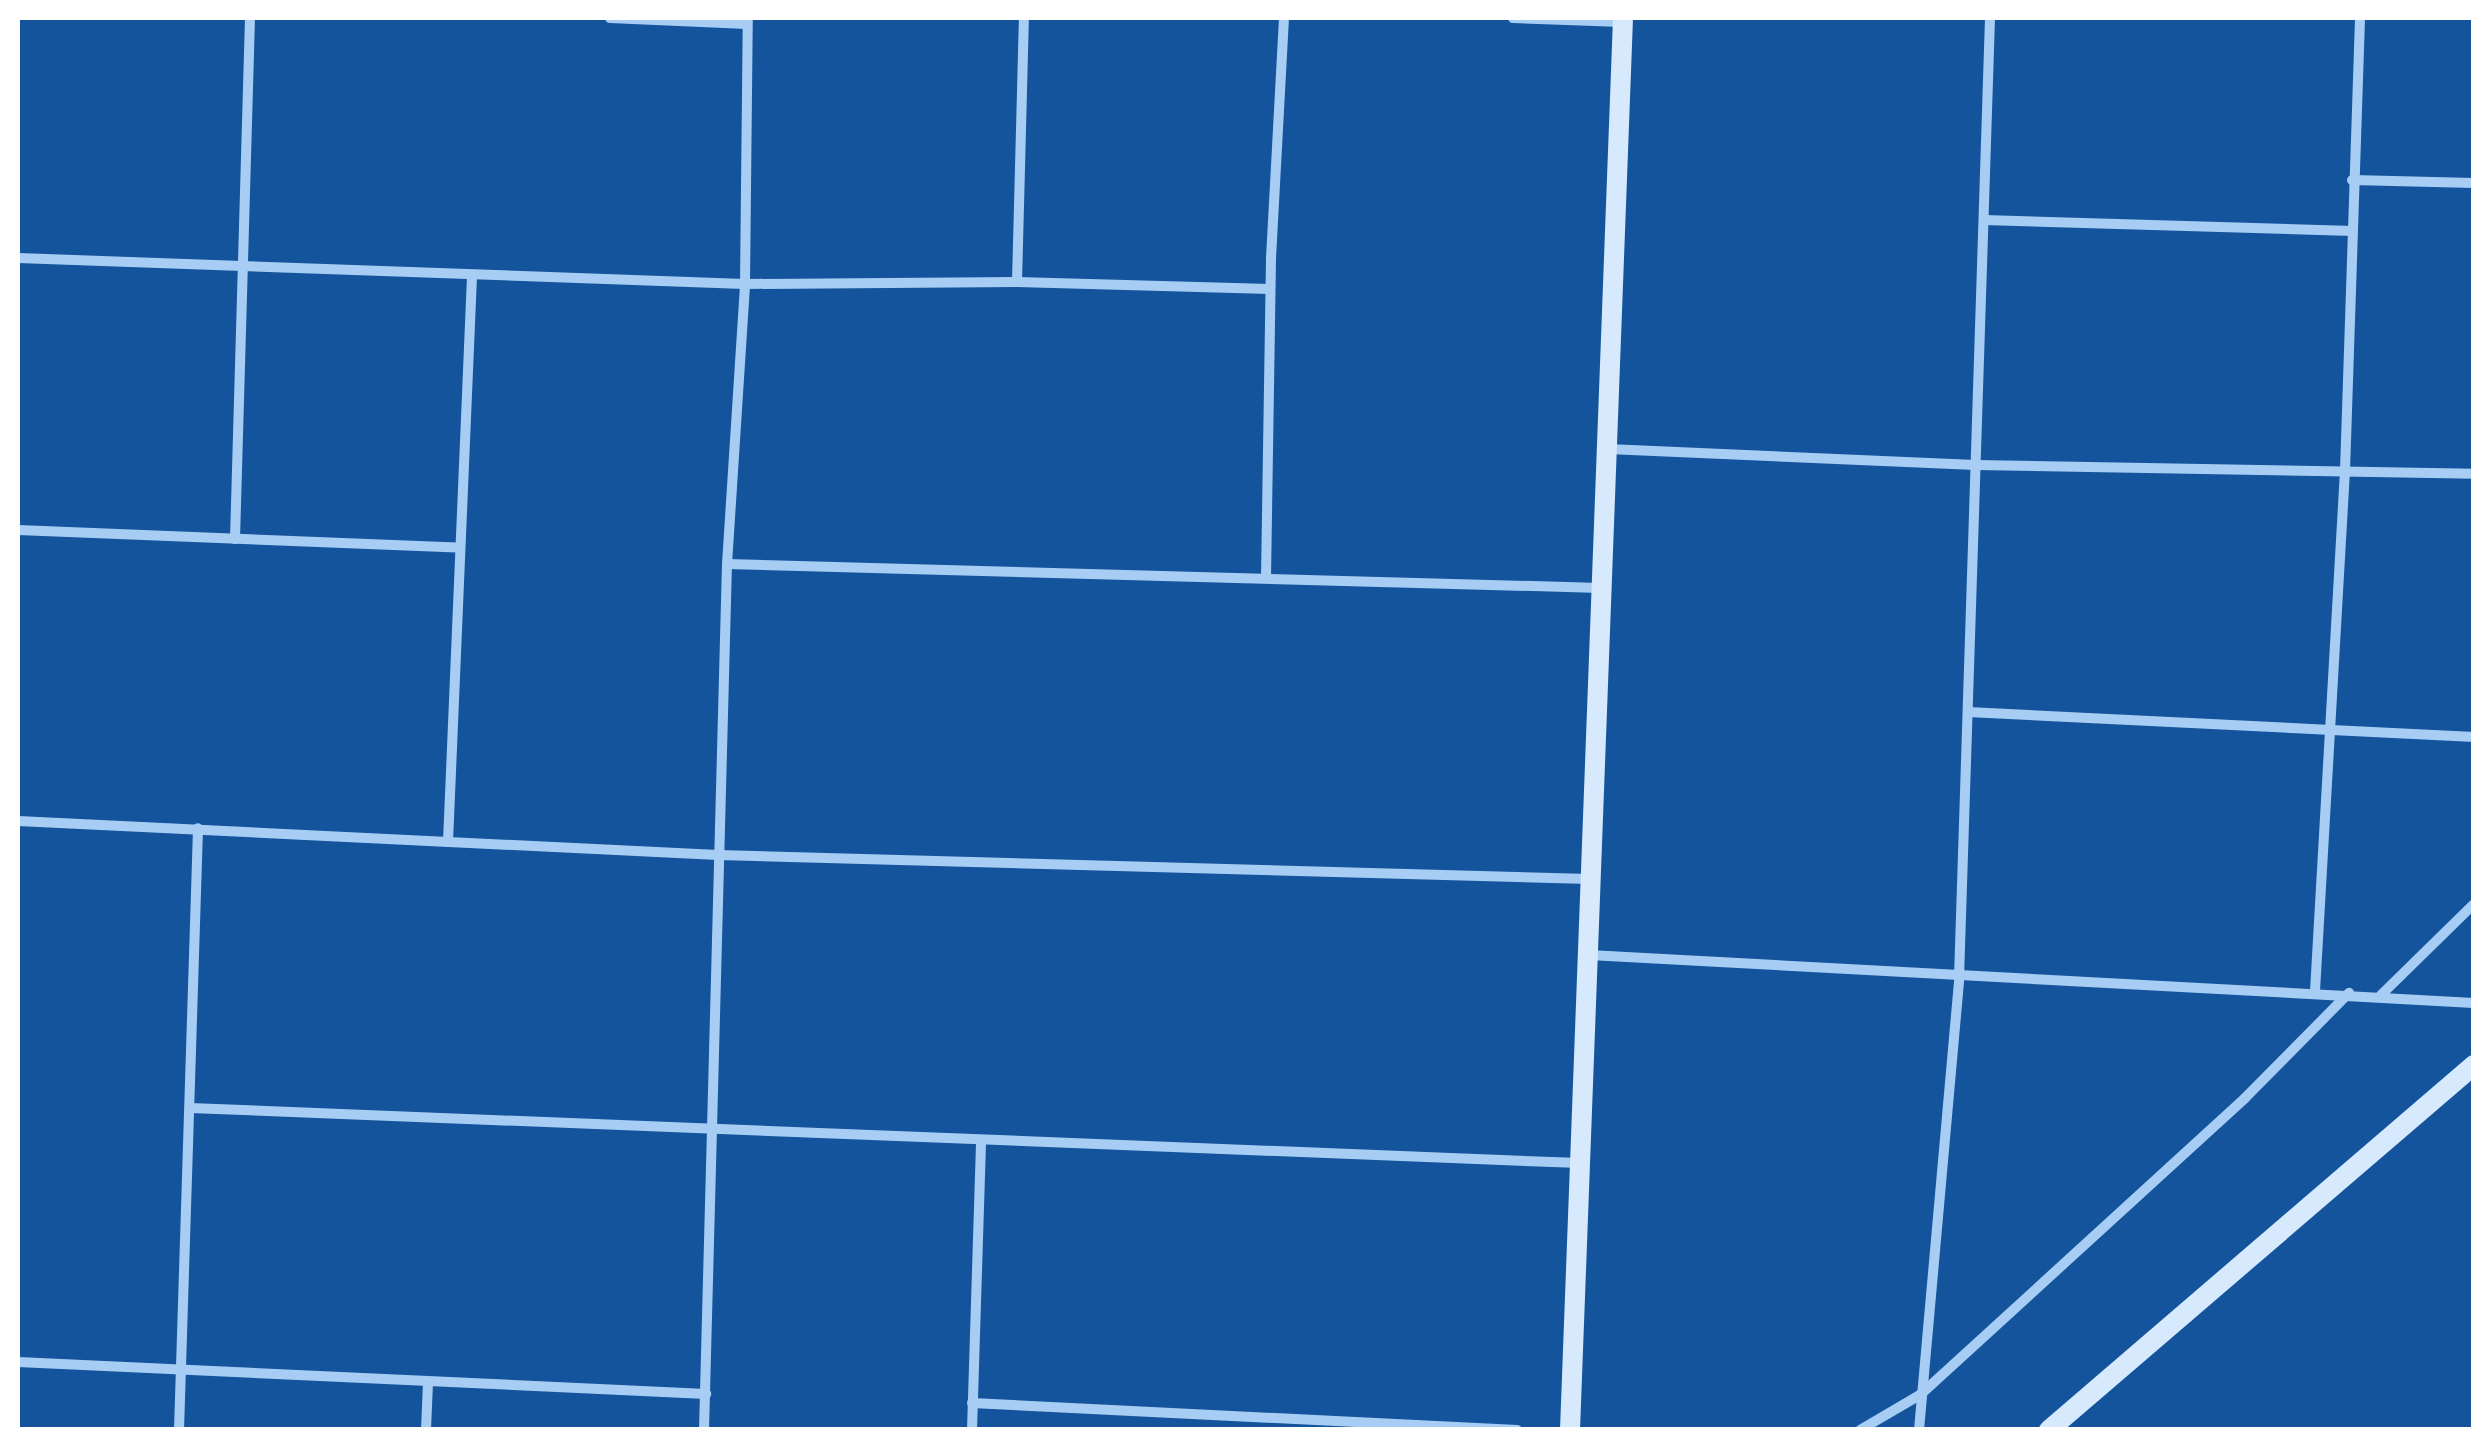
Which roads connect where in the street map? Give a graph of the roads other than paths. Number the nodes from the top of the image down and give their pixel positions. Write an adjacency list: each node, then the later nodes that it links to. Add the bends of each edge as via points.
1 (250, 18): 15 (street)
2 (610, 18): 9 (street)
3 (1024, 18): 17 (street)
4 (1284, 18): 19 (street)
5 (1513, 18): 8 (street)
6 (1990, 18): 12 (street)
7 (2360, 18): 10 (street)
8 (1622, 20): 20 (main road)
9 (747, 21): 18 (street)
10 (2352, 180): 11 (street); 13 (street)
11 (2474, 183)
12 (1984, 220): 13 (street); 21 (street)
13 (2353, 231): 22 (street)
14 (18, 258): 15 (street)
15 (241, 266): 16 (street); 25 (street)
16 (472, 277): 18 (street); 26 (street)
17 (1017, 282): 18 (street); 19 (street)
18 (745, 284): 27 (street)
19 (1270, 288): 28 (street)
20 (1608, 449): 21 (street); 29 (main road)
21 (1976, 465): 22 (street); 30 (street)
22 (2344, 471): 23 (street); 31 (street)
23 (2474, 474)
24 (18, 530): 25 (street)
25 (235, 539): 26 (street)
26 (457, 548): 35 (street)
27 (728, 564): 28 (street); 36 (street)
28 (1266, 578): 29 (street)
29 (1604, 588): 37 (main road)
30 (1968, 712): 31 (street); 40 (street)
31 (2329, 734): 32 (street); 41 (street)
32 (2474, 738)
33 (18, 821): 34 (street)
34 (198, 828): 35 (street); 46 (street)
35 (448, 842): 36 (street)
36 (718, 855): 37 (street); 47 (street)
37 (1592, 880): 39 (main road)
38 (2474, 904): 43 (street)
39 (1589, 955): 40 (street); 49 (main road)
40 (1959, 978): 41 (street); 54 (street)
41 (2315, 991): 42 (street)
42 (2348, 993): 43 (street); 54 (street, via 2245,1098)
43 (2381, 995): 44 (street)
44 (2474, 1003)
45 (2474, 1065): 66 (main road)
46 (190, 1108): 47 (street); 51 (street)
47 (714, 1130): 48 (street); 53 (street)
48 (981, 1144): 49 (street); 55 (street)
49 (1581, 1163): 63 (main road)
50 (18, 1362): 51 (street)
51 (183, 1370): 52 (street); 57 (street)
52 (428, 1382): 53 (street); 58 (street)
53 (706, 1394): 59 (street)
54 (1920, 1395): 64 (street); 65 (street)
55 (972, 1402): 56 (street); 60 (street)
56 (1224, 1416): 61 (street); 62 (street)
57 (179, 1430)
58 (426, 1430)
59 (704, 1430)
60 (972, 1430)
61 (1224, 1430)
62 (1517, 1430)
63 (1570, 1430)
64 (1860, 1430)
65 (1918, 1430)
66 (2049, 1430)

